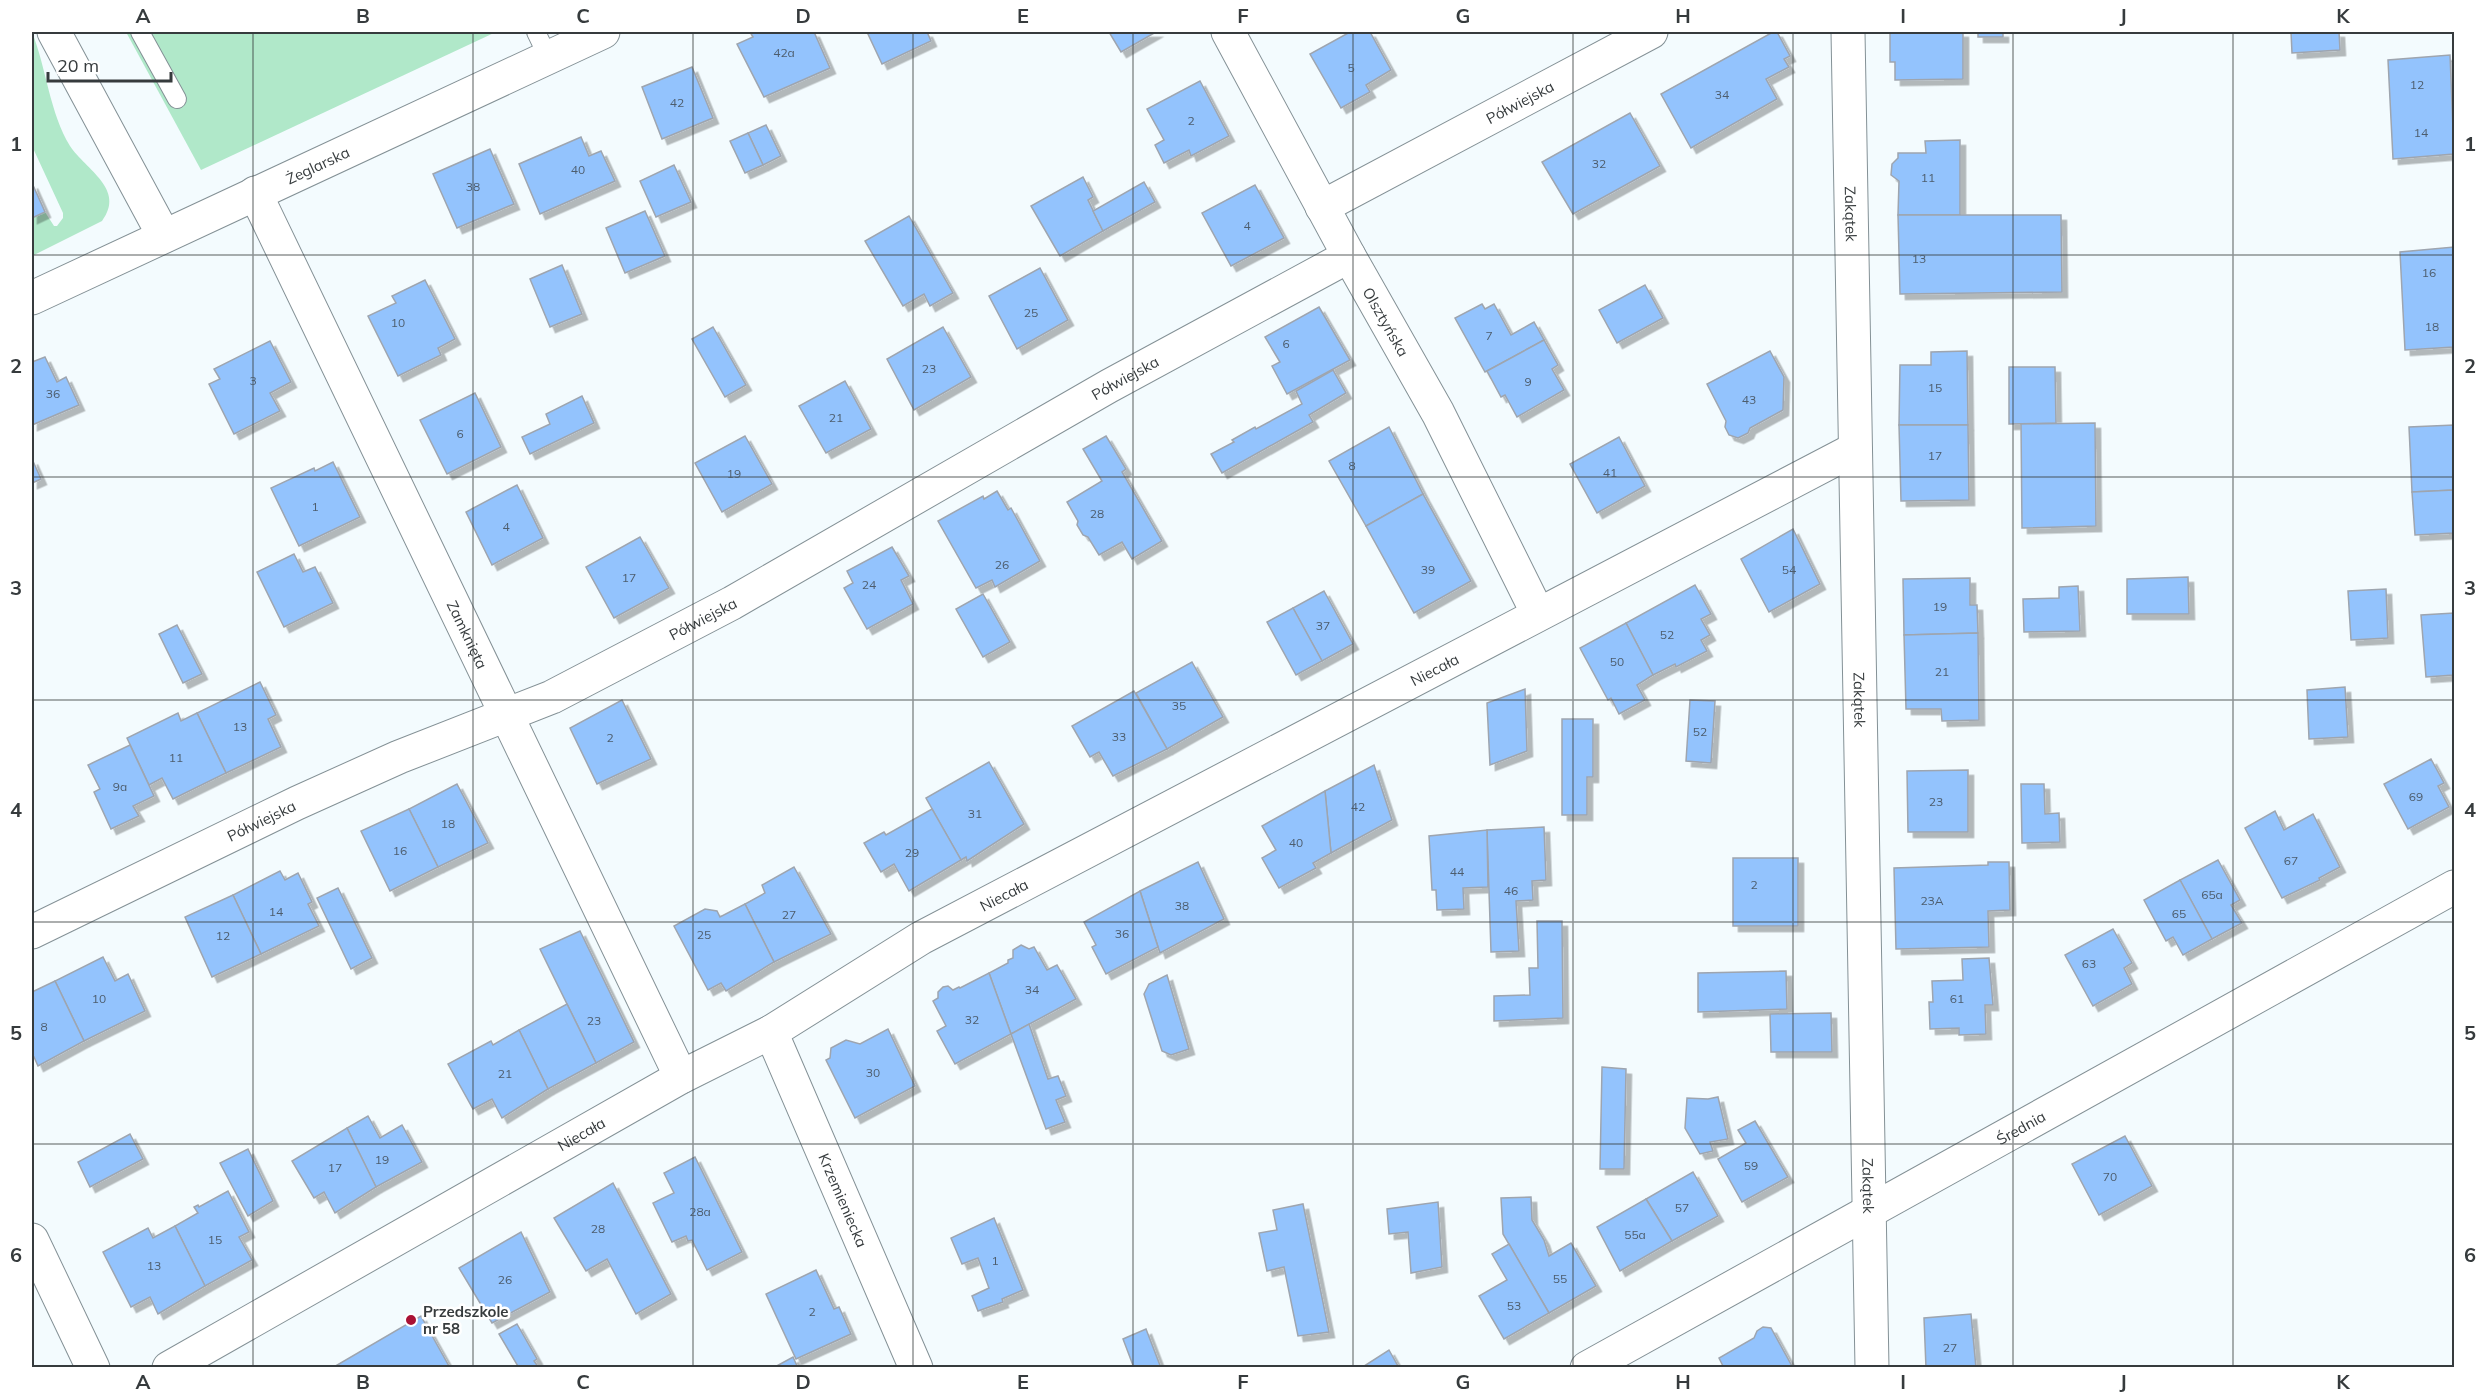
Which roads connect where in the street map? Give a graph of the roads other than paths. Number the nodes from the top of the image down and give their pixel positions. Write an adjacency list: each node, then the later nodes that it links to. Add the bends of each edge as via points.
1 (54, 32): 11 (street)
2 (141, 32): 8 (lane)
3 (603, 32): 7 (street, Żeglarska)
4 (1228, 32): 10 (street, Olsztyńska)
5 (1652, 32): 10 (street, Półwiejska)
6 (1848, 32): 14 (street, Zakątek)
7 (542, 44): 9 (street, Żeglarska)
8 (177, 99)
9 (255, 194): 11 (street, Żeglarska); 16 (street, Zamknięta)
10 (1322, 207): 12 (street, Olsztyńska)
11 (164, 236): 13 (street, Żeglarska)
12 (1349, 256): 15 (street, Olsztyńska, via 1438,413); 16 (street, Półwiejska, via 1109,386 732,603 552,697)
13 (32, 298)
14 (1855, 449): 15 (street, Niecała); 21 (street, Zakątek)
15 (1538, 614): 19 (street, Niecała, via 921,938)
16 (506, 715): 18 (street, Półwiejska, via 297,803); 20 (street, Zamknięta)
17 (2454, 887): 21 (street, Średnia)
18 (32, 932)
19 (771, 1032): 20 (street, Niecała); 25 (street, Krzemieniecka)
20 (681, 1077): 24 (street, Niecała)
21 (1869, 1210): 26 (street, Średnia); 27 (street, Zakątek)
22 (32, 1240): 23 (street)
23 (93, 1368)
24 (169, 1368)
25 (916, 1368)
26 (1587, 1368)
27 (1872, 1368)

